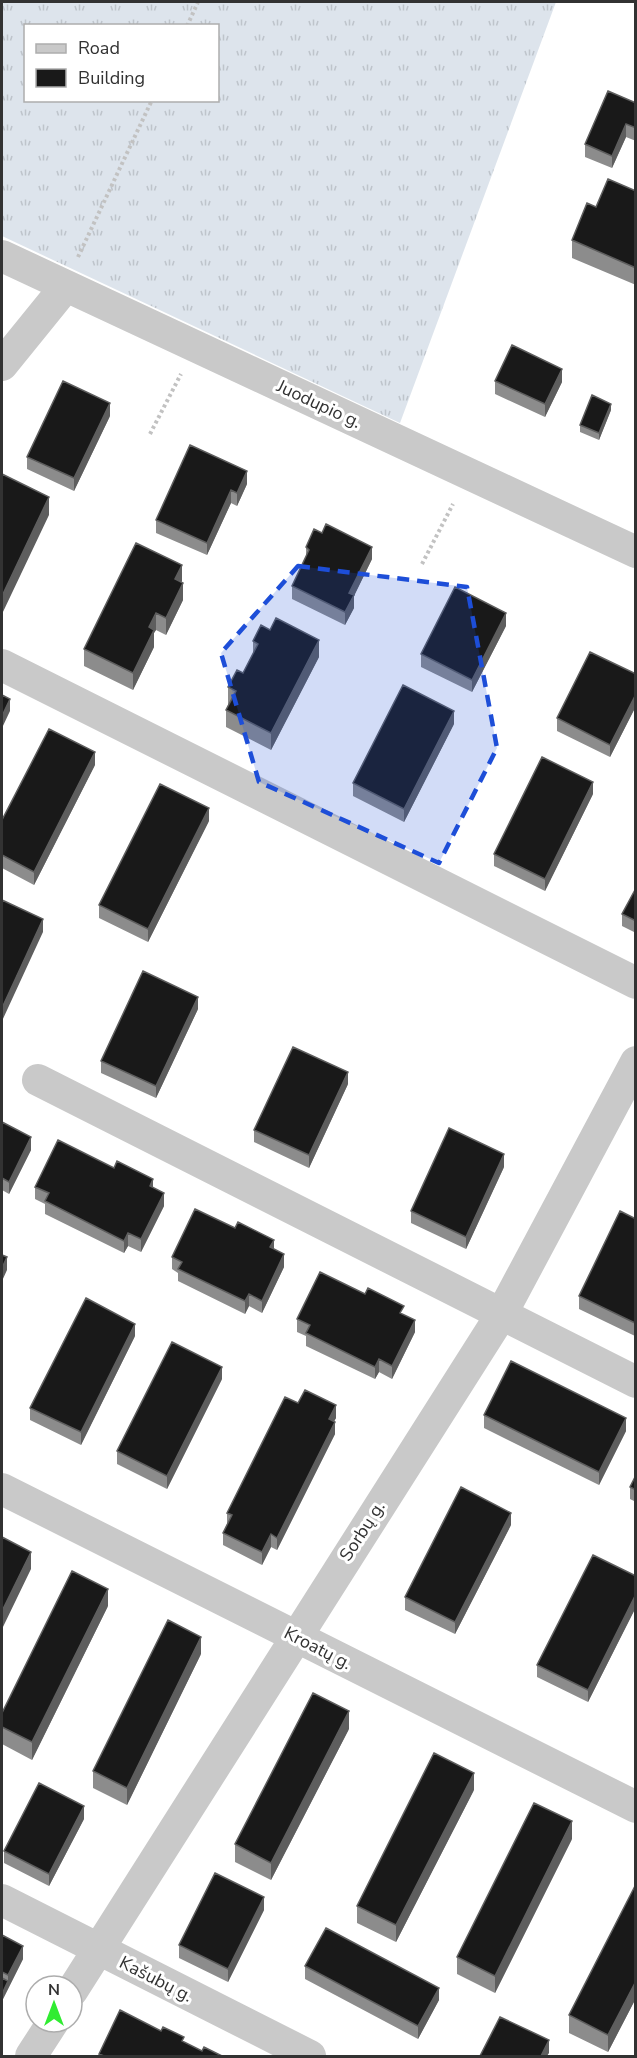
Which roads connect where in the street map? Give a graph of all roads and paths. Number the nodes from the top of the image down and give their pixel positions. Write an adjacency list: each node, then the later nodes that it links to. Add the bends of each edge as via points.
1 (198, 2): 2 (path)
2 (188, 24)
3 (151, 102): 5 (path)
4 (2, 256): 5 (street, Juodupio g.)
5 (66, 286): 6 (street, Juodupio g.); 7 (street)
6 (195, 346): 8 (path); 9 (street, Juodupio g.)
7 (2, 364)
8 (150, 434)
9 (468, 474): 10 (street, Juodupio g.); 11 (path)
10 (636, 552)
11 (422, 564)
12 (2, 665): 13 (street)
13 (636, 983)
14 (636, 1062): 16 (street, Sorbų g.)
15 (38, 1080): 16 (street)
16 (501, 1315): 17 (street); 19 (street, Sorbų g.)
17 (636, 1382)
18 (2, 1489): 19 (street, Kroatų g.)
19 (295, 1636): 20 (street, Kroatų g.); 22 (street, Sorbų g.)
20 (636, 1807)
21 (2, 1900): 22 (street, Kašubų g.)
22 (97, 1950): 23 (street, Sorbų g.); 26 (street, Kašubų g.)
23 (82, 1974)
24 (45, 2034): 25 (street)
25 (31, 2056)
26 (310, 2056)

